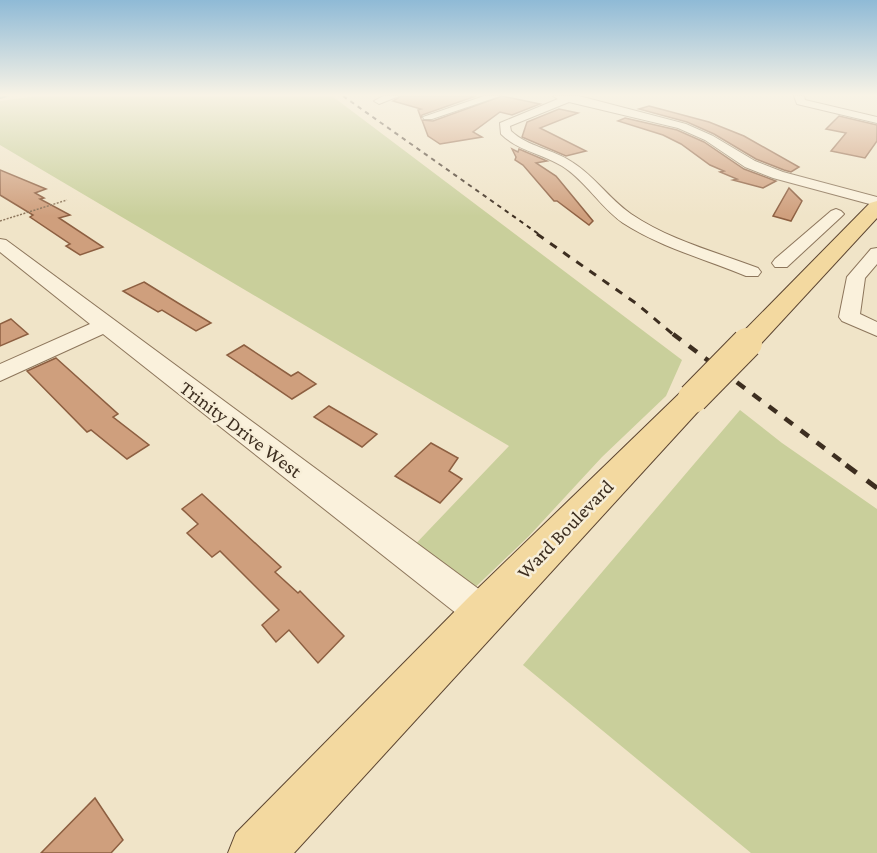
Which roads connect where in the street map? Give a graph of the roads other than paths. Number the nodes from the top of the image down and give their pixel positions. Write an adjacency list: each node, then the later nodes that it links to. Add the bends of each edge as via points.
1 (509, 136): 11 (street, via 570,166 618,212 638,225)
2 (704, 136): 3 (street, via 763,169)
3 (877, 202)
4 (877, 207): 7 (main road, Ward Boulevard)
5 (836, 214): 6 (street)
6 (818, 231): 7 (street); 10 (street)
7 (846, 239): 15 (main road, Ward Boulevard, bridge)
8 (0, 244): 12 (street, Trinity Drive West)
9 (877, 253): 13 (street, via 856,277 849,316)
10 (781, 263)
11 (752, 272)
12 (104, 325): 14 (street); 15 (street, Trinity Drive West)
13 (877, 330)
14 (0, 373)
15 (483, 613): 16 (main road, Ward Boulevard)
16 (256, 853)

